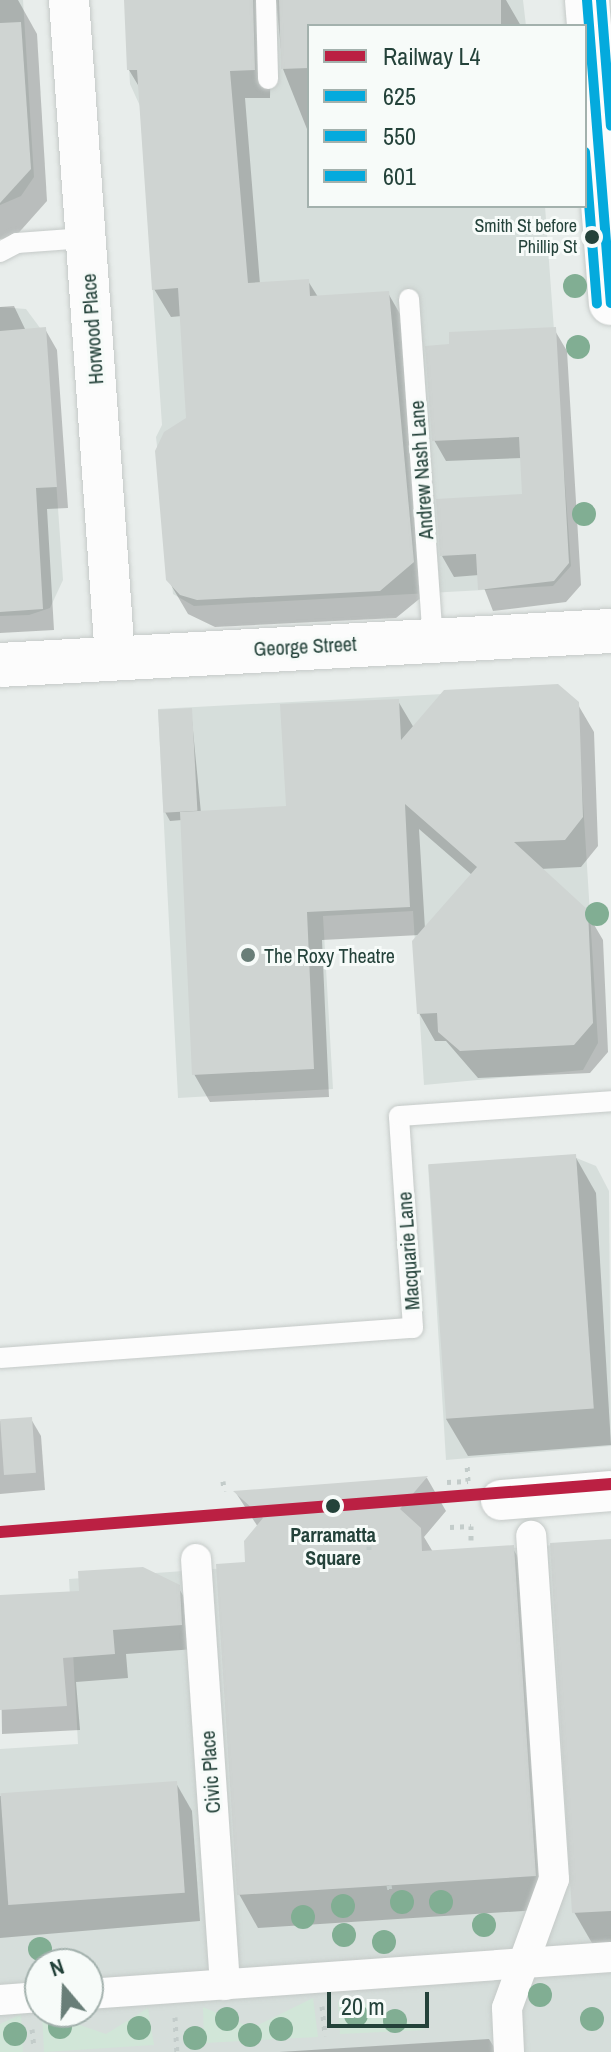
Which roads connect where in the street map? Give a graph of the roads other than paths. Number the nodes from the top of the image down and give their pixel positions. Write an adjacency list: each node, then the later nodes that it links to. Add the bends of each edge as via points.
1 (69, 0): 5 (street, Horwood Place)
2 (266, 0): 4 (lane)
3 (587, 0): 8 (street)
4 (268, 79)
5 (85, 238): 6 (lane, via 17,243); 11 (street, Horwood Place)
6 (0, 252)
7 (409, 299): 10 (lane, Andrew Nash Lane)
8 (611, 303)
9 (611, 631): 10 (street, George Street)
10 (433, 641): 11 (street, George Street)
11 (115, 658): 12 (street, George Street)
12 (0, 665)
13 (611, 1101): 14 (lane, Macquarie Lane, via 399,1116 413,1328)
14 (0, 1358)
15 (611, 1491): 16 (street)
16 (501, 1500)
17 (531, 1536): 20 (street, via 554,1879)
18 (196, 1559): 21 (street, Civic Place)
19 (611, 1957): 20 (street)
20 (524, 1963): 21 (street); 25 (street, via 507,2008)
21 (225, 1985): 22 (street)
22 (104, 1993)
23 (24, 1998): 24 (street)
24 (0, 2000)
25 (509, 2052)

